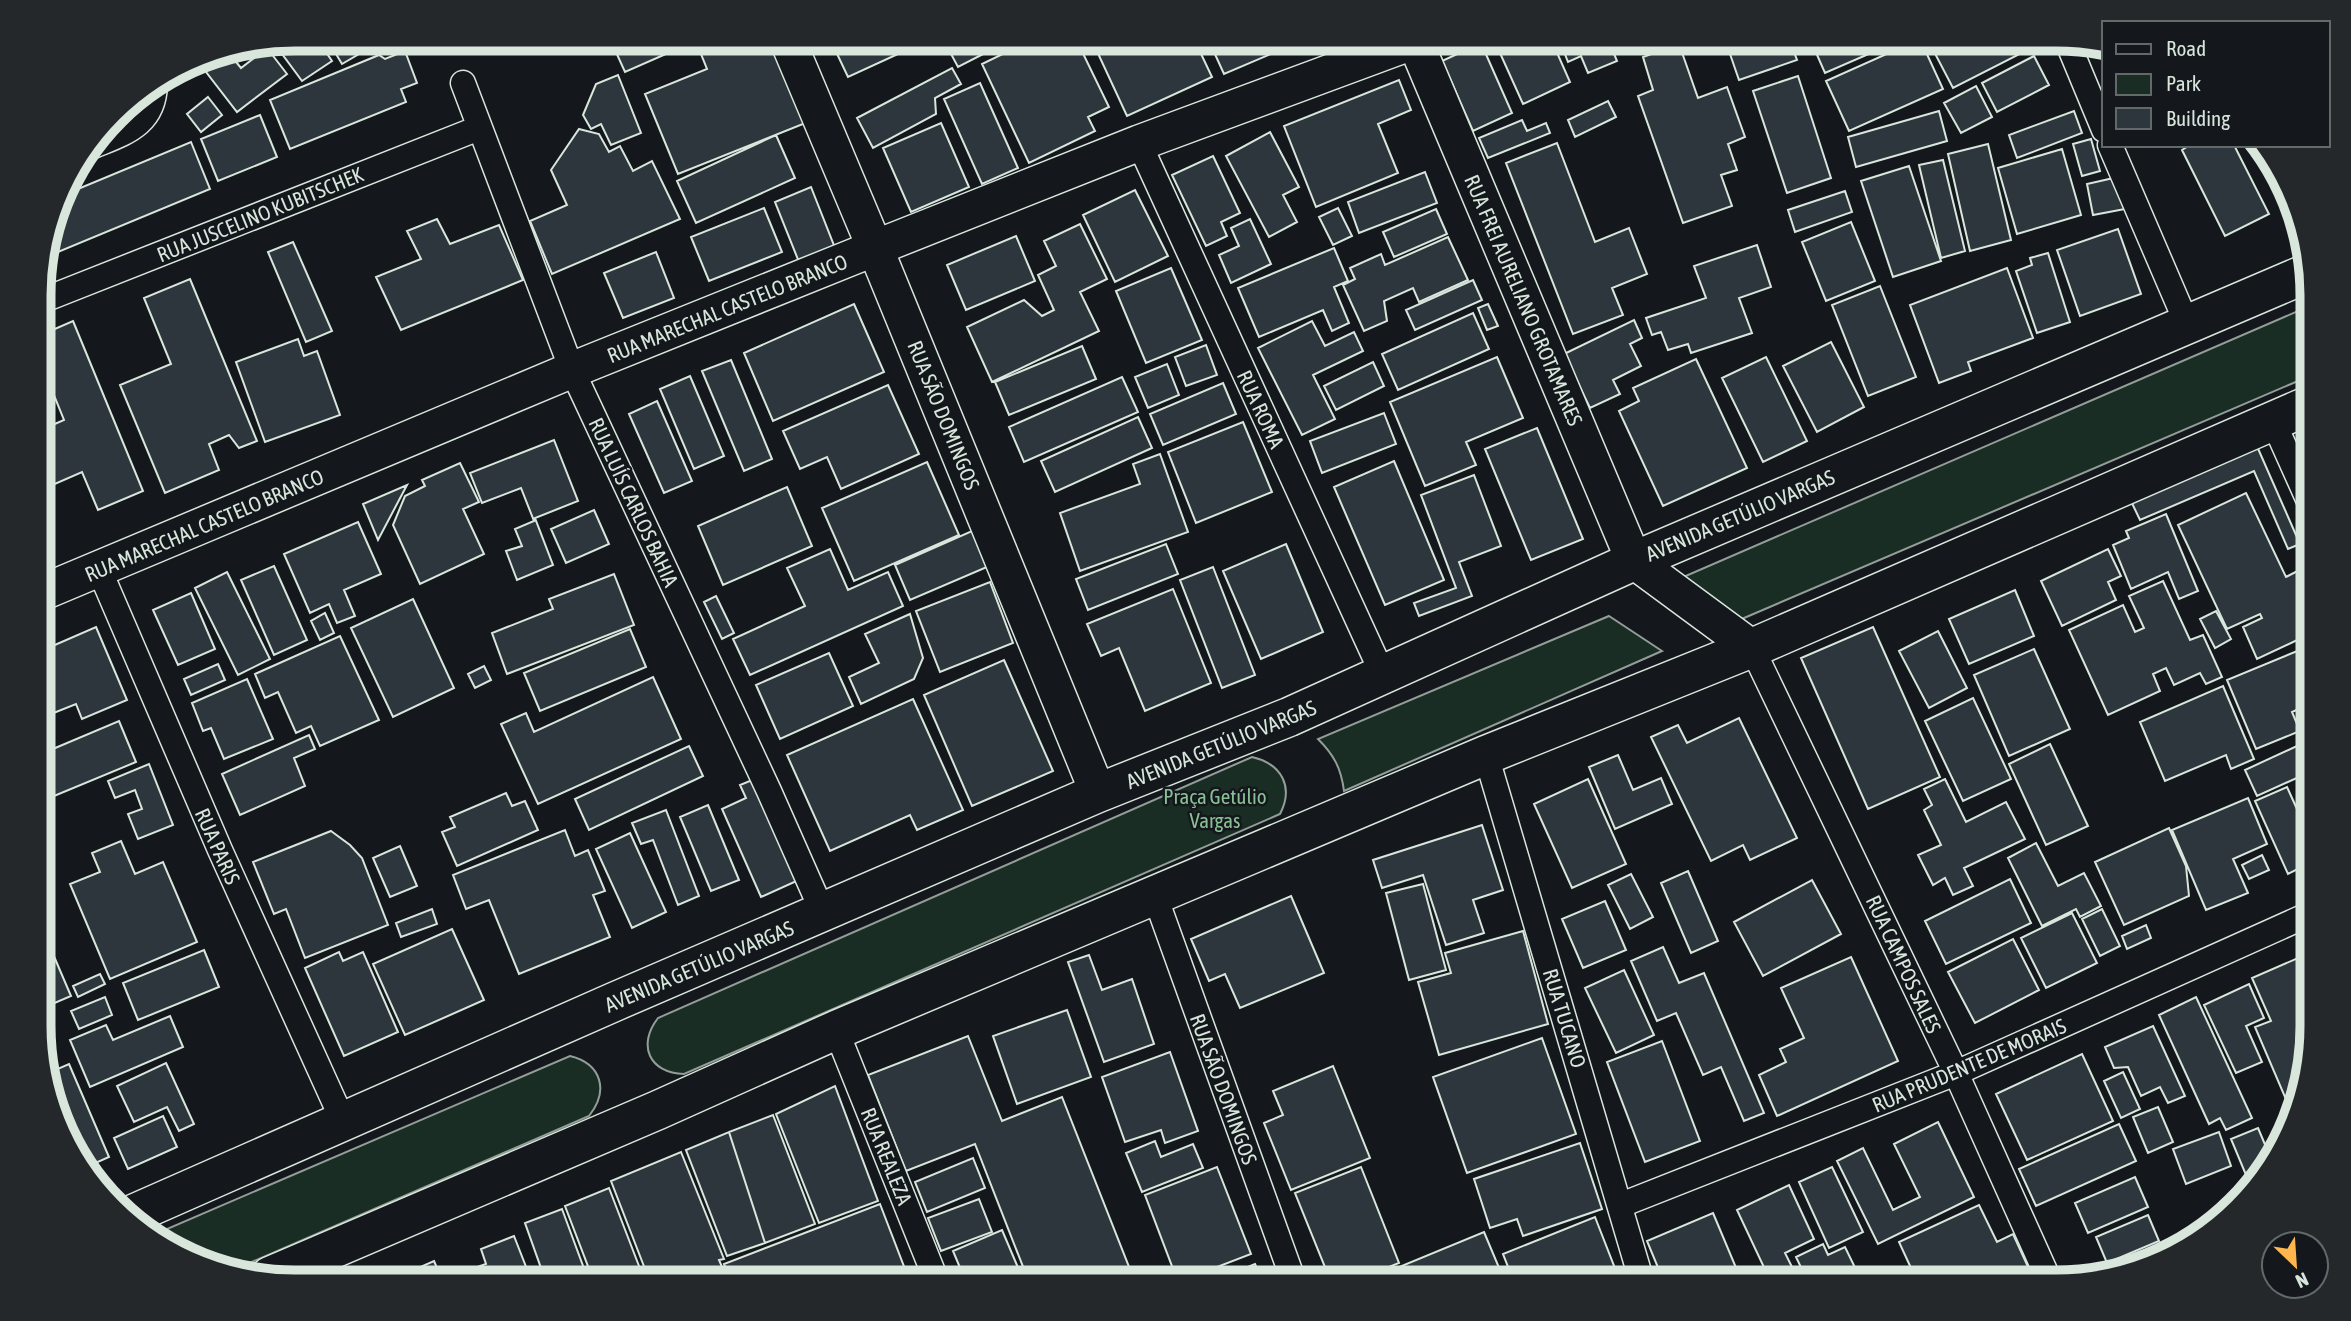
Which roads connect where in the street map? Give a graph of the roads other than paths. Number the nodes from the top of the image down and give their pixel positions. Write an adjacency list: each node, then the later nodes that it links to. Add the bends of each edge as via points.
1 (793, 51): 13 (street, RUA SÃO DOMINGOS)
2 (1384, 51): 11 (street, RUA MARECHAL CASTELO BRANCO)
3 (1421, 51): 21 (street, RUA FREI AURELIANO GROTAMARES)
4 (2076, 52): 5 (street)
5 (2093, 72): 8 (street)
6 (463, 83): 9 (street, RUA LUÍS CARLOS BAHIA)
7 (155, 95): 10 (street, via 150,111 139,123)
8 (2102, 119)
9 (479, 128): 15 (street, RUA JUSCELINO KUBITSCHEK); 17 (street, RUA LUÍS CARLOS BAHIA)
10 (106, 141)
11 (1139, 143): 13 (street, RUA MARECHAL CASTELO BRANCO); 25 (street, RUA ROMA)
12 (2111, 147): 16 (street)
13 (876, 248): 17 (street, RUA MARECHAL CASTELO BRANCO); 27 (street, RUA SÃO DOMINGOS)
14 (2300, 276): 16 (main road, AVENIDA GETÚLIO VARGAS)
15 (51, 297)
16 (2187, 324): 21 (main road, AVENIDA GETÚLIO VARGAS)
17 (572, 370): 22 (street, RUA MARECHAL CASTELO BRANCO); 29 (street, RUA LUÍS CARLOS BAHIA)
18 (2300, 409): 19 (main road)
19 (2273, 421): 20 (street); 24 (main road)
20 (2300, 481)
21 (1634, 561): 24 (street); 25 (main road, AVENIDA GETÚLIO VARGAS)
22 (99, 569): 23 (street, RUA MARECHAL CASTELO BRANCO); 33 (street, RUA PARIS)
23 (51, 589)
24 (1752, 648): 26 (main road); 32 (street, RUA CAMPOS SALES)
25 (1383, 675): 27 (main road, AVENIDA GETÚLIO VARGAS)
26 (1486, 755): 28 (main road); 34 (street, RUA TUCANO)
27 (1098, 793): 29 (main road, AVENIDA GETÚLIO VARGAS)
28 (1155, 896): 31 (main road); 38 (street, RUA SÃO DOMINGOS)
29 (823, 913): 33 (main road, AVENIDA GETÚLIO VARGAS)
30 (2300, 918): 32 (street, RUA PRUDENTE DE MORAIS)
31 (836, 1030): 36 (main road); 37 (street, RUA REALEZA)
32 (1956, 1073): 34 (street, RUA PRUDENTE DE MORAIS); 40 (street, RUA CAMPOS SALES)
33 (343, 1121): 35 (main road, AVENIDA GETÚLIO VARGAS)
34 (1621, 1205): 39 (street, RUA TUCANO)
35 (137, 1212)
36 (285, 1269)
37 (932, 1270)
38 (1290, 1270)
39 (1639, 1270)
40 (2045, 1270)

